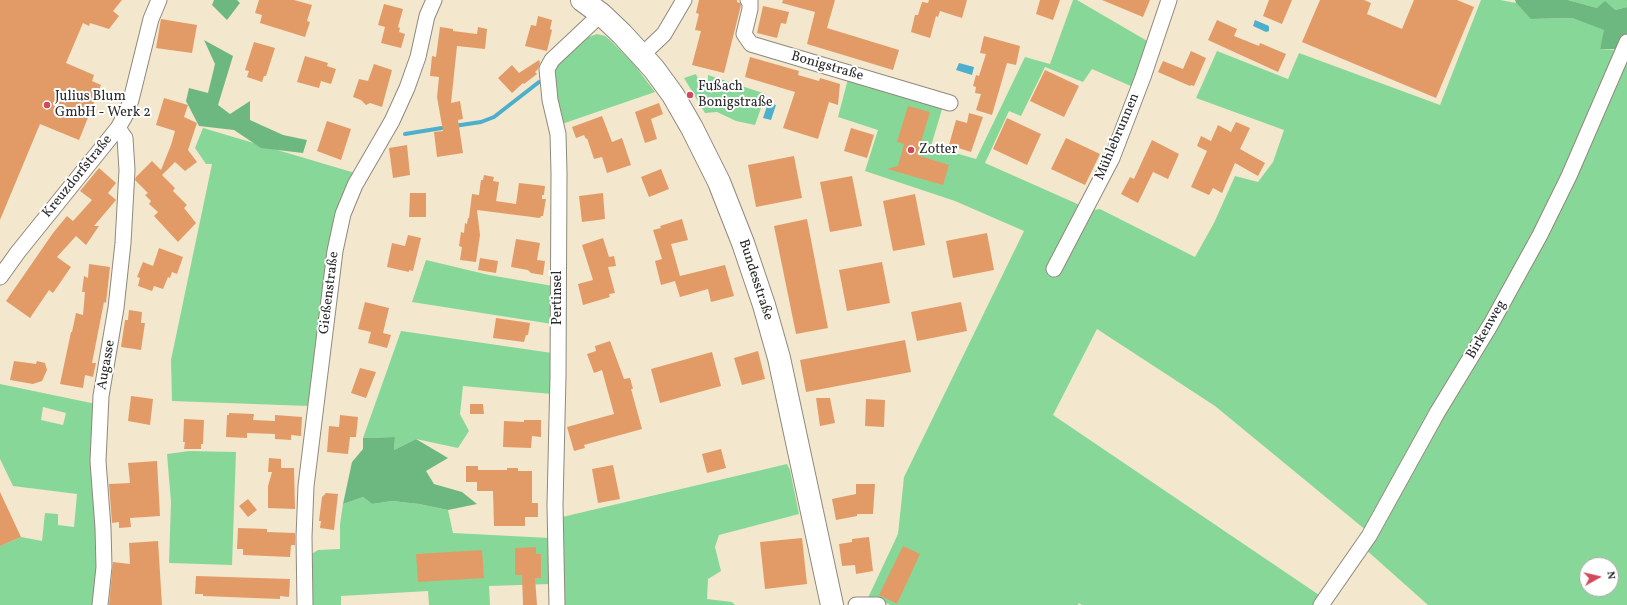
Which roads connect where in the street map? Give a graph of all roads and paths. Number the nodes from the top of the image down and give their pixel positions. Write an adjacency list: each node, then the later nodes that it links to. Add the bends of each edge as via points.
1 (159, 0): 11 (street, Kreuzdorfstraße, via 144,46 131,100)
2 (434, 0): 15 (street, Gießenstraße, via 407,88 392,121 355,185 343,214 306,486)
3 (582, 0): 7 (main road, Bundesstraße)
4 (684, 0): 9 (street, via 664,34)
5 (748, 0): 10 (street, Bonigstraße, via 750,9 744,34 751,44)
6 (1169, 0): 12 (street, Mühlebrunnen, via 1112,158)
7 (601, 14): 9 (main road, Bundesstraße); 16 (street, Pertinsel, via 552,60 547,69 550,100 558,134 559,173 555,505)
8 (1627, 42): 20 (street, Birkenweg, via 1569,176 1540,235 1369,536)
9 (642, 55): 17 (main road, Bundesstraße, via 673,95 692,128 719,182 743,243 779,358)
10 (950, 103)
11 (118, 128): 13 (street, Kreuzdorfstraße); 14 (street, Augasse, via 125,138 126,170 117,302 101,396 98,460 104,567)
12 (1054, 269)
13 (0, 277)
14 (100, 605)
15 (305, 605)
16 (557, 605)
17 (832, 605)
18 (856, 605): 19 (street)
19 (878, 605)
20 (1321, 605)

